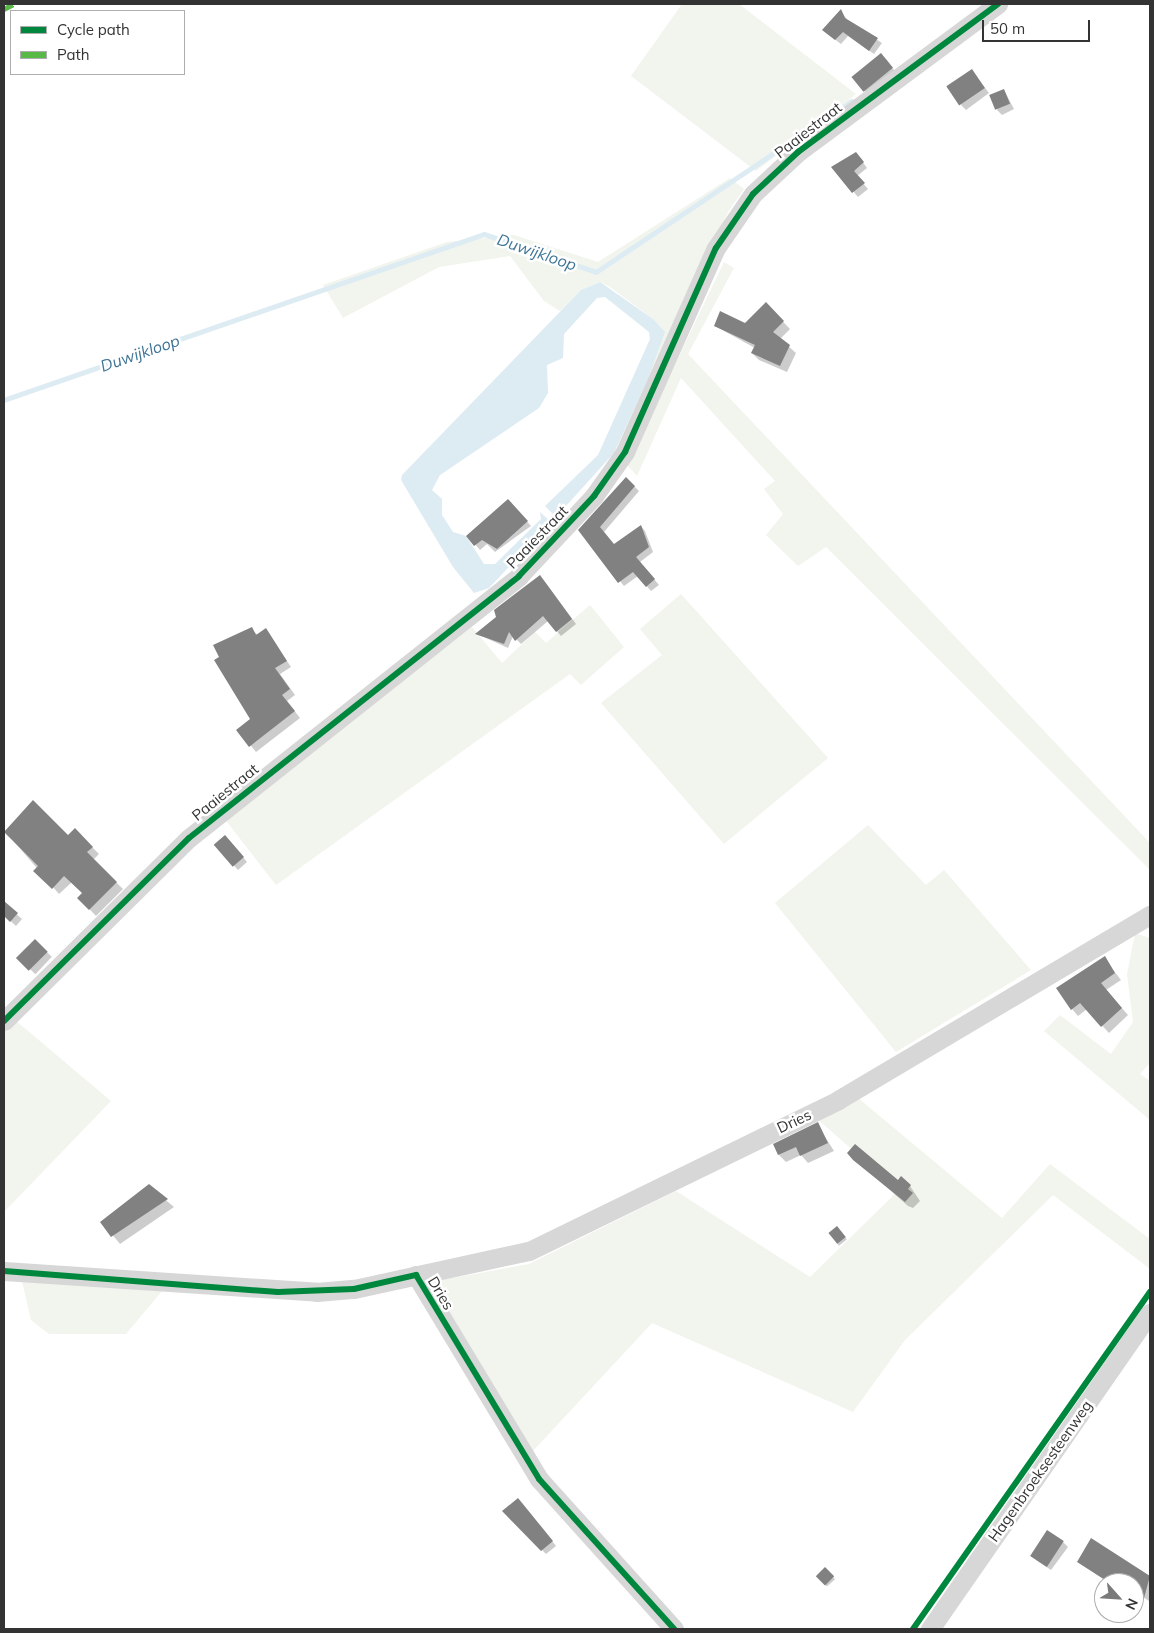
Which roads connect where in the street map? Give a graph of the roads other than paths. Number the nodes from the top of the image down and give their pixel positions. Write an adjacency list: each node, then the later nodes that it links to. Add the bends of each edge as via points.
1 (998, 4): 3 (street, Paaiestraat, via 804,147 753,194 716,248 625,452 594,496 519,576 189,838)
2 (1150, 915): 5 (street, Dries, via 894,1069 581,1229 529,1251)
3 (4, 1021)
4 (4, 1271): 5 (street, Dries, via 278,1292 354,1289)
5 (416, 1276): 7 (street, Dries, via 539,1479)
6 (1150, 1312): 8 (street, Hagenbroeksesteenweg)
7 (674, 1629)
8 (930, 1629)

